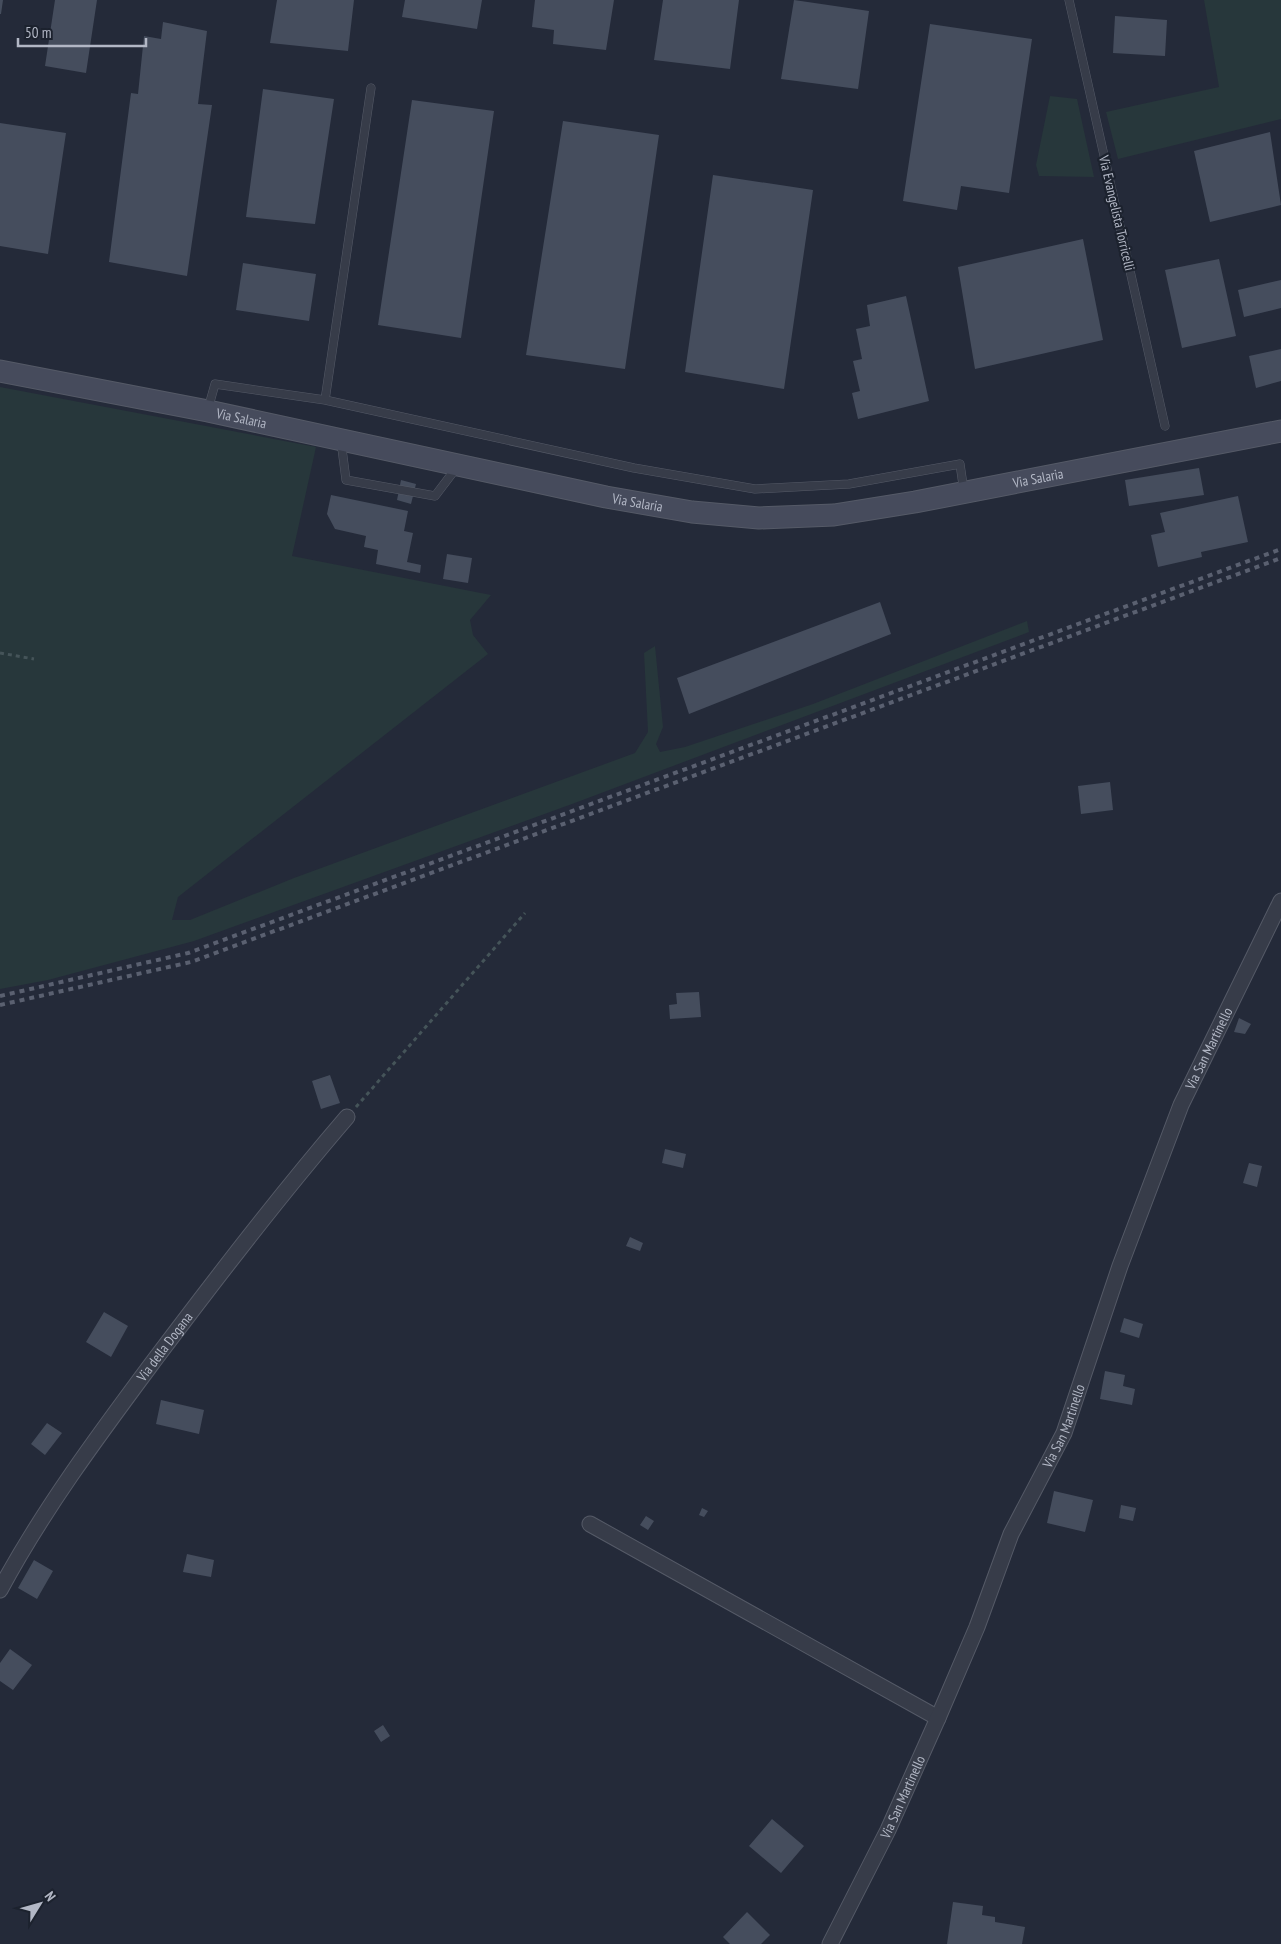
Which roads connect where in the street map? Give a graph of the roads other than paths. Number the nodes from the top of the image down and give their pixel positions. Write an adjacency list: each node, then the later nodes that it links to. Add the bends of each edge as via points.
1 (1070, 0): 6 (lane, Via Evangelista Torricelli)
2 (371, 88): 4 (lane)
3 (0, 371): 5 (main road, Via Salaria)
4 (325, 400): 5 (lane, via 215,384); 10 (lane, via 634,468 755,489 849,484 960,464)
5 (208, 410): 8 (main road, Via Salaria)
6 (1165, 426)
7 (1281, 432): 10 (main road, Via Salaria)
8 (341, 439): 9 (main road, Via Salaria); 9 (lane, via 346,480 434,496)
9 (460, 464): 10 (main road, Via Salaria, via 606,497 692,512 758,518 834,515)
10 (964, 492)
11 (1281, 901): 15 (street, Via San Martinello, via 1181,1105 1120,1266 1070,1419 1012,1534)
12 (347, 1117): 14 (street, Via della Dogana, via 249,1235 125,1400 59,1494)
13 (590, 1524): 15 (street)
14 (0, 1590)
15 (938, 1718): 16 (street, Via San Martinello, via 888,1830)
16 (830, 1944)

